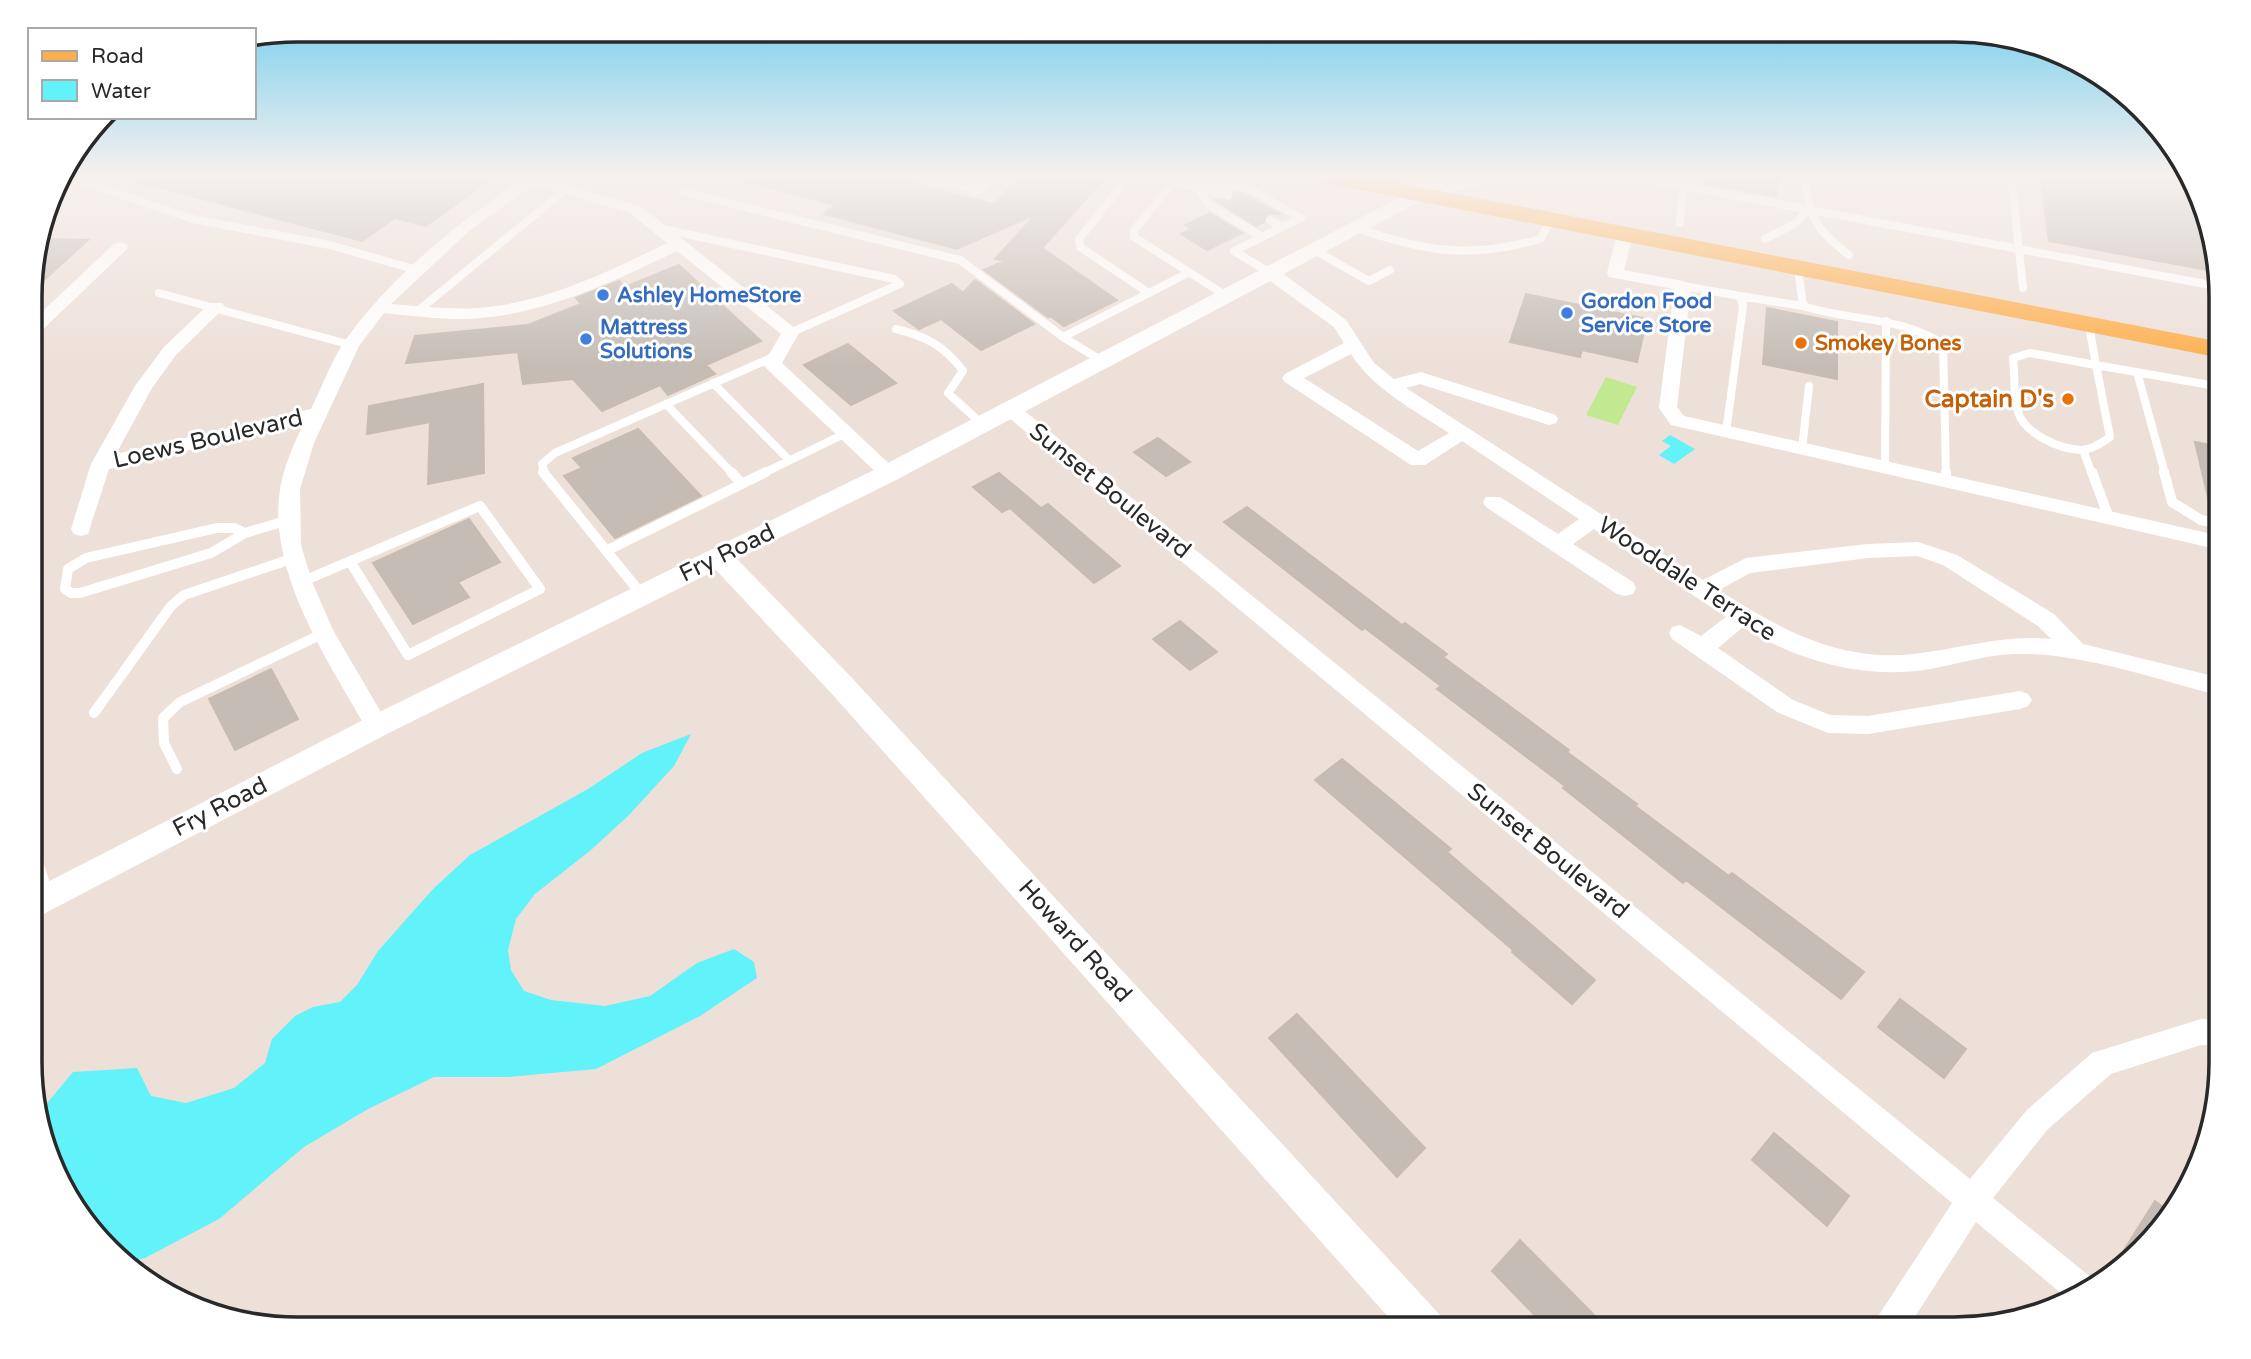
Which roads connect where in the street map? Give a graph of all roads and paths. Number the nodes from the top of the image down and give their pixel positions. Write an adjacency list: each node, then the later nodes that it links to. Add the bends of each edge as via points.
1 (299, 238): 26 (lane)
2 (452, 238): 26 (street, Loews Boulevard)
3 (506, 238): 40 (lane)
4 (671, 238): 20 (street)
5 (707, 238): 46 (lane, via 900,284)
6 (872, 238): 47 (lane, via 960,260)
7 (1079, 238): 34 (lane, via 1080,247)
8 (1136, 238): 28 (lane)
9 (1259, 238): 29 (lane, via 1234,251)
10 (1338, 238): 23 (street, Fry Road)
11 (1385, 238): 12 (lane, via 1454,254 1490,252)
12 (1540, 238)
13 (1624, 238): 31 (street, via 1615,273)
14 (1647, 238): 25 (main road)
15 (1762, 238): 19 (main road)
16 (1827, 238): 24 (lane)
17 (1959, 238): 22 (lane)
18 (2017, 238): 22 (lane)
19 (1765, 239): 24 (main road)
20 (678, 244): 40 (street, via 580,288 509,308 480,313); 46 (street)
21 (120, 247): 41 (street)
22 (2018, 250): 30 (lane); 32 (lane)
23 (1316, 251): 27 (lane, via 1369,281); 29 (street, Fry Road)
24 (1849, 255): 32 (main road)
25 (1798, 268): 37 (lane); 44 (main road)
26 (417, 270): 39 (street, Loews Boulevard)
27 (1390, 270)
28 (1188, 273): 34 (lane); 36 (lane)
29 (1272, 274): 36 (street, Fry Road); 49 (street, Wooddale Terrace, via 1340,324)
30 (2208, 285)
31 (1683, 286): 35 (lane); 64 (street, via 1668,408 1678,421)
32 (2023, 288): 43 (main road)
33 (159, 293): 38 (lane)
34 (1149, 293): 47 (lane)
35 (1740, 296): 37 (lane); 64 (lane, via 1743,306)
36 (1228, 298): 52 (street, Fry Road)
37 (1803, 306): 42 (lane)
38 (216, 307): 48 (lane); 70 (street, Loews Boulevard, via 170,351 144,386)
39 (381, 308): 40 (street); 48 (street, Loews Boulevard)
40 (419, 310)
41 (42, 321)
42 (1886, 321): 71 (lane); 73 (lane, via 1931,335 1943,344)
43 (2209, 323)
44 (2089, 325): 50 (main road); 53 (lane)
45 (896, 329): 63 (lane, via 949,350 963,371 948,393)
46 (790, 333): 51 (street)
47 (1063, 337): 52 (lane)
48 (351, 345): 61 (street, Loews Boulevard)
49 (1354, 345): 57 (street, Wooddale Terrace, via 1368,367); 66 (street, via 1291,378 1418,460)
50 (2209, 348)
51 (778, 355): 55 (lane); 65 (street, via 772,364)
52 (1102, 361): 60 (street, Fry Road)
53 (2096, 365): 54 (lane); 68 (lane, via 2110,437); 68 (lane, via 2030,353 2013,358 2018,415 2051,442)
54 (2137, 372): 56 (lane); 79 (lane, via 2172,502)
55 (713, 383): 59 (lane); 69 (lane)
56 (2209, 385)
57 (1391, 386): 62 (street, via 1421,378); 66 (street, Wooddale Terrace)
58 (1809, 386): 67 (lane)
59 (666, 404): 74 (lane); 84 (lane, via 555,453 542,464 543,472)
60 (1010, 408): 63 (street, Fry Road); 104 (street, Sunset Boulevard)
61 (316, 414): 70 (street, Loews Boulevard); 78 (street, Loews Boulevard, via 290,489)
62 (1549, 419)
63 (982, 424): 72 (street, Fry Road)
64 (1726, 432): 67 (street)
65 (846, 433): 69 (lane); 72 (street)
66 (1462, 433): 77 (street, Wooddale Terrace)
67 (1801, 449): 71 (street)
68 (2083, 450): 76 (lane)
69 (789, 460): 74 (lane)
70 (101, 464): 80 (street, Loews Boulevard)
71 (1885, 468): 73 (street)
72 (889, 473): 85 (street, Fry Road)
73 (1946, 481): 76 (street)
74 (742, 484): 84 (lane)
75 (1493, 502): 83 (street)
76 (2109, 518): 82 (street)
77 (1594, 519): 83 (street); 90 (street, Wooddale Terrace)
78 (289, 520): 81 (lane); 86 (street, Loews Boulevard)
79 (2209, 522)
80 (81, 529)
81 (245, 533): 81 (lane, via 211,553 80,593 65,589 68,569 86,558 217,528)
82 (2209, 540)
83 (1558, 544): 89 (street)
84 (606, 551): 91 (lane)
85 (719, 557): 91 (street, Fry Road); 106 (street, Howard Road, via 842,686)
86 (293, 558): 88 (street, Loews Boulevard); 99 (lane, via 184,595 171,606)
87 (351, 563): 87 (lane, via 480,506 540,589 408,655); 88 (lane)
88 (301, 582): 93 (street, Loews Boulevard)
89 (1625, 588)
90 (1702, 590): 92 (street, Wooddale Terrace); 96 (street, via 1746,566 1918,549 1950,560 2046,620)
91 (642, 595): 100 (street, Fry Road)
92 (1742, 616): 95 (street); 96 (street, Wooddale Terrace, via 1785,641 1843,660 1897,664 1982,648 2029,645)
93 (324, 633): 100 (street, Loews Boulevard); 101 (lane, via 180,702 163,718 164,743)
94 (1680, 633): 95 (street)
95 (1702, 649): 98 (street, via 1785,706 1828,724 1868,725)
96 (2078, 653): 97 (street, Wooddale Terrace)
97 (2209, 684)
98 (2020, 700)
99 (94, 713)
100 (377, 726): 102 (street, Fry Road)
101 (177, 769)
102 (42, 901)
103 (2209, 1032): 104 (street, via 2102,1063 2037,1120)
104 (1972, 1200): 105 (street, Sunset Boulevard); 107 (street)
105 (2077, 1286)
106 (1415, 1317)
107 (1896, 1317)

